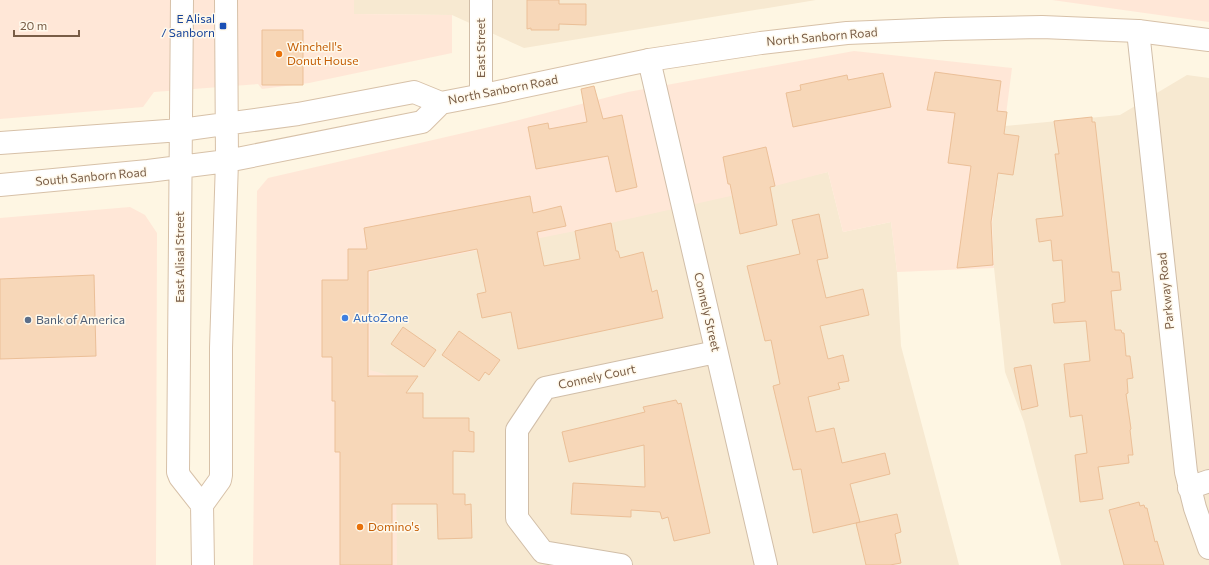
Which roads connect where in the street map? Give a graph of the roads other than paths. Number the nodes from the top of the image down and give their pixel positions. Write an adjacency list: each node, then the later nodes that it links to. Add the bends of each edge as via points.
1 (182, 0): 10 (main road, East Alisal Street)
2 (226, 0): 9 (main road)
3 (481, 0): 7 (main road, East Street)
4 (1138, 31): 5 (main road, North Sanborn Road); 6 (main road, North Sanborn Road, via 1042,27 847,33); 16 (main road, Parkway Road, via 1183,452)
5 (1209, 40)
6 (649, 60): 7 (main road, North Sanborn Road); 15 (main road, Connely Street)
7 (481, 95): 8 (main road, North Sanborn Road)
8 (441, 103): 9 (main road, North Sanborn Road, via 414,92 298,114); 12 (main road, North Sanborn Road, via 422,122)
9 (227, 123): 10 (main road, North Sanborn Road); 12 (main road)
10 (181, 130): 11 (main road); 13 (main road, East Alisal Street)
11 (0, 143)
12 (227, 161): 13 (main road, North Sanborn Road); 17 (main road, via 221,348 221,475)
13 (181, 167): 14 (main road, South Sanborn Road); 17 (main road, East Alisal Street, via 178,472)
14 (0, 185)
15 (716, 352): 20 (main road, Connely Court, via 545,388 517,430 517,518 543,552); 21 (main road, Connely Street)
16 (1199, 484): 18 (main road, Parkway Road, via 1195,508)
17 (202, 505): 19 (main road)
18 (1209, 548)
19 (203, 565)
20 (621, 565)
21 (766, 565)

